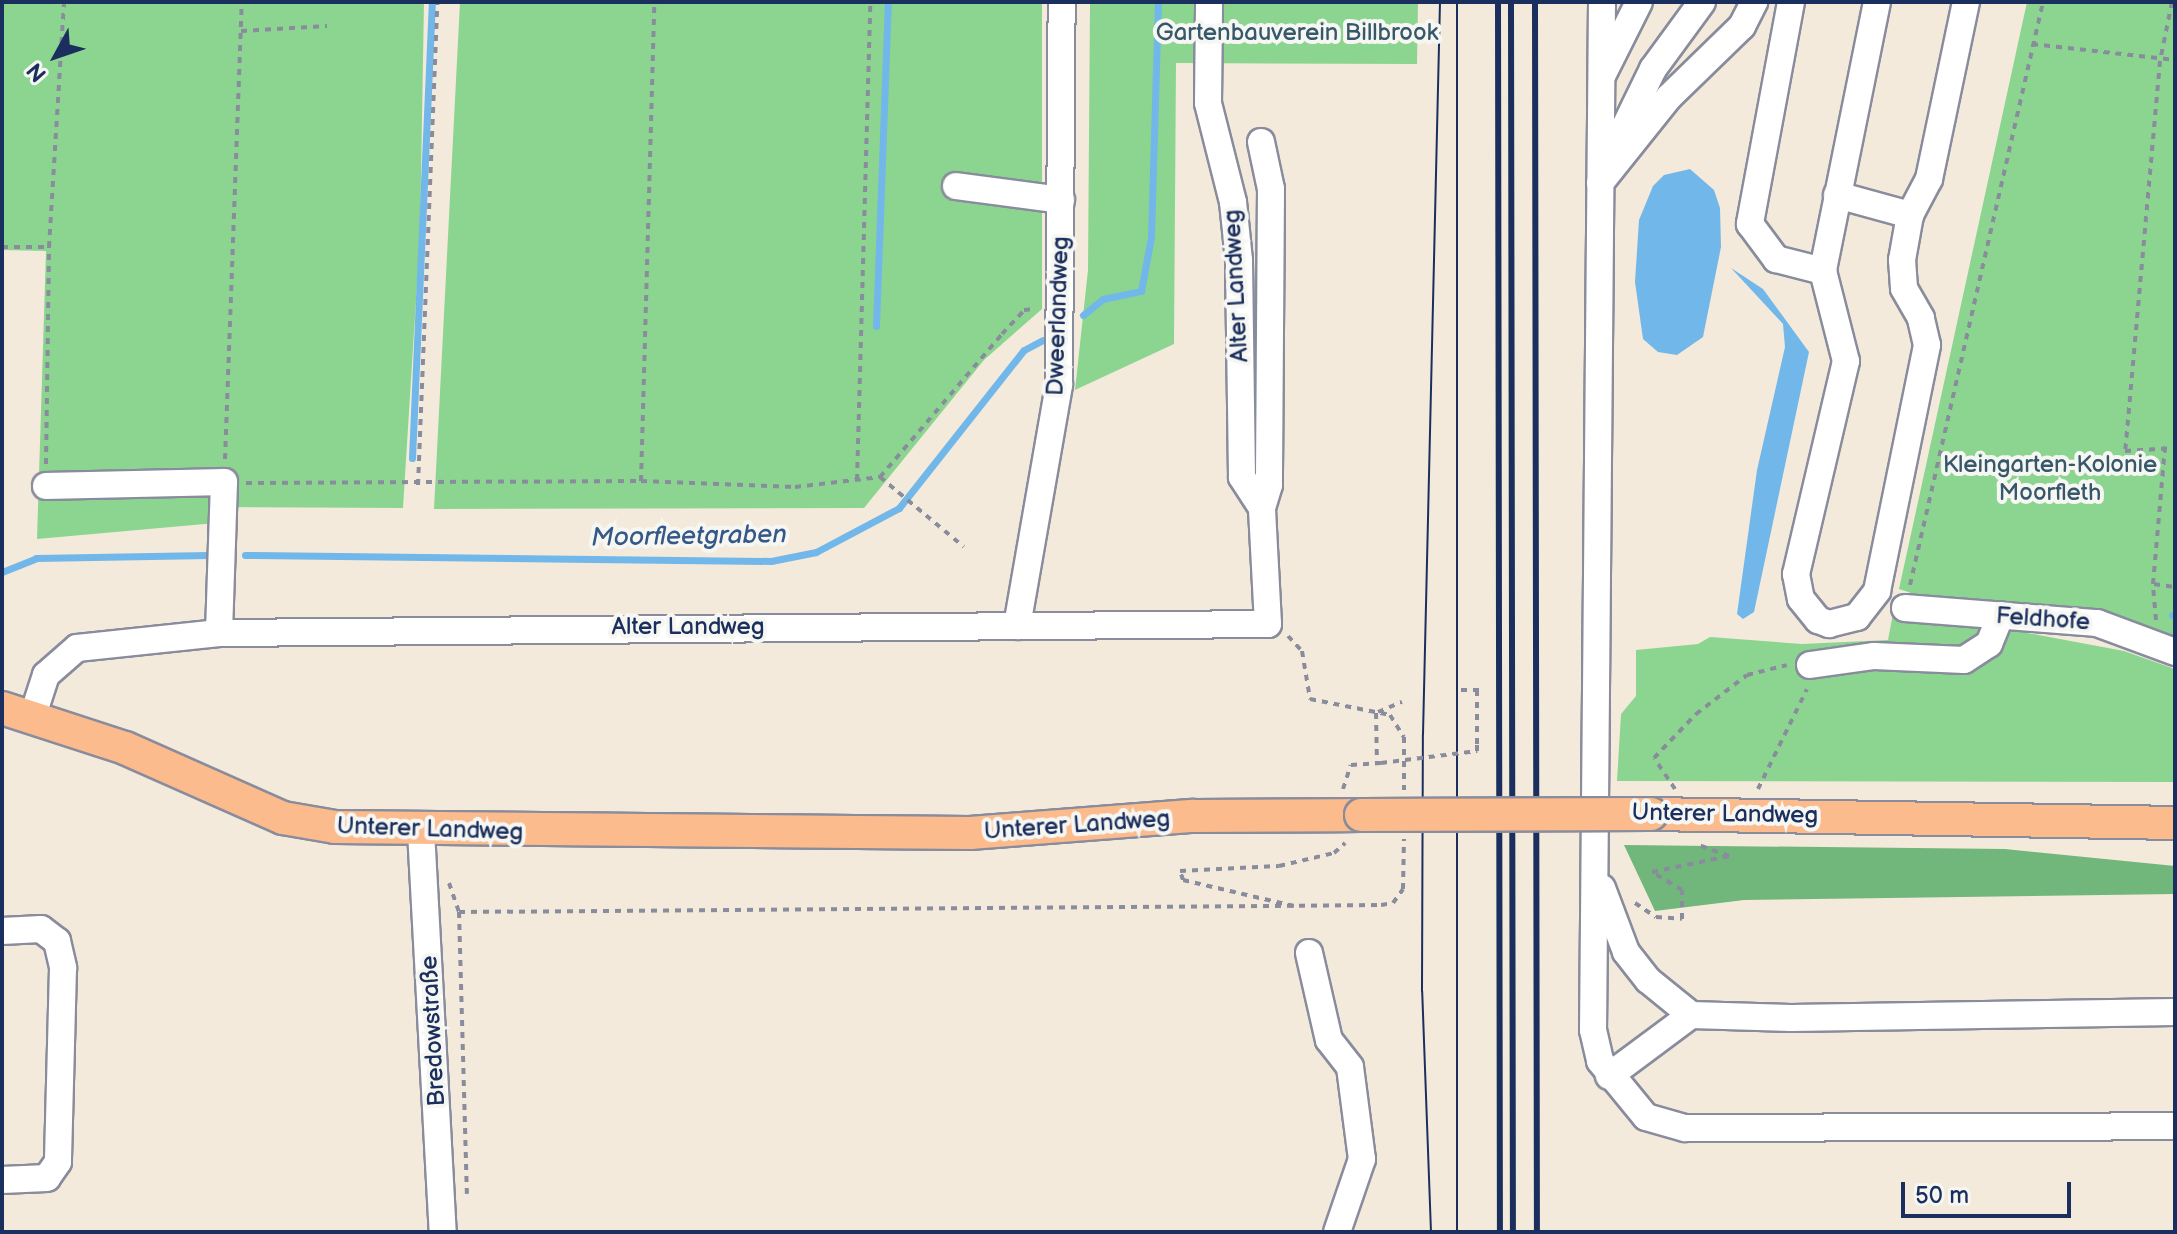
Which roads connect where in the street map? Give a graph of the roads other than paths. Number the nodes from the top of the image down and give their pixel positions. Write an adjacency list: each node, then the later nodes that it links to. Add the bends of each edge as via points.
1 (1062, 2): 15 (street, Dweerlandweg)
2 (1209, 2): 19 (street, Alter Landweg, via 1208,103 1233,202 1239,260 1242,477)
3 (1602, 2): 10 (street)
4 (1639, 2): 10 (street)
5 (1702, 2): 12 (street, via 1653,69)
6 (1754, 2): 12 (street, via 1742,26 1669,97)
7 (1791, 2): 17 (street, via 1750,224 1776,259)
8 (1877, 2): 14 (street)
9 (1966, 2): 16 (street, via 1929,179)
10 (1601, 77): 12 (street)
11 (1261, 142): 19 (street, Alter Landweg, via 1271,189 1269,485)
12 (1600, 183): 30 (street)
13 (956, 186): 15 (street)
14 (1837, 195): 16 (street); 17 (street)
15 (1061, 200): 22 (street, Dweerlandweg, via 1059,385)
16 (1910, 215): 17 (street, via 1901,274 1926,331 1925,367 1877,591 1866,610 1841,625 1818,620 1809,611 1796,574 1846,361)
17 (1823, 271)
18 (46, 486): 23 (street, via 224,482)
19 (1262, 508): 22 (street, Alter Landweg, via 1268,624)
20 (1905, 608): 21 (street, Feldhofe)
21 (2001, 615): 24 (street, Feldhofe, via 2097,623); 25 (street, via 1989,644 1964,660 1874,656)
22 (1017, 626): 23 (street, Alter Landweg)
23 (219, 633): 27 (street, Alter Landweg, via 77,648 46,675)
24 (2175, 652)
25 (1810, 665)
26 (2, 708): 27 (main road, Unterer Landweg)
27 (33, 715): 29 (main road, Unterer Landweg, via 125,748 283,818 335,827)
28 (2175, 823): 29 (main road, Unterer Landweg, bridge, via 1666,814 1356,815 1193,816 970,833)
29 (421, 831): 38 (street, Bredowstraße)
30 (1596, 873): 34 (street, via 1626,952 1648,980); 35 (street, via 1593,1030)
31 (2, 931): 37 (street, via 41,929 57,941 63,968 58,1162 47,1178)
32 (1309, 953): 39 (street, via 1329,1040 1350,1067 1362,1159)
33 (2175, 1012): 34 (street)
34 (1691, 1015): 35 (street)
35 (1609, 1076): 36 (street, via 1646,1117 1685,1128)
36 (2175, 1126)
37 (2, 1180)
38 (443, 1232)
39 (1337, 1232)

